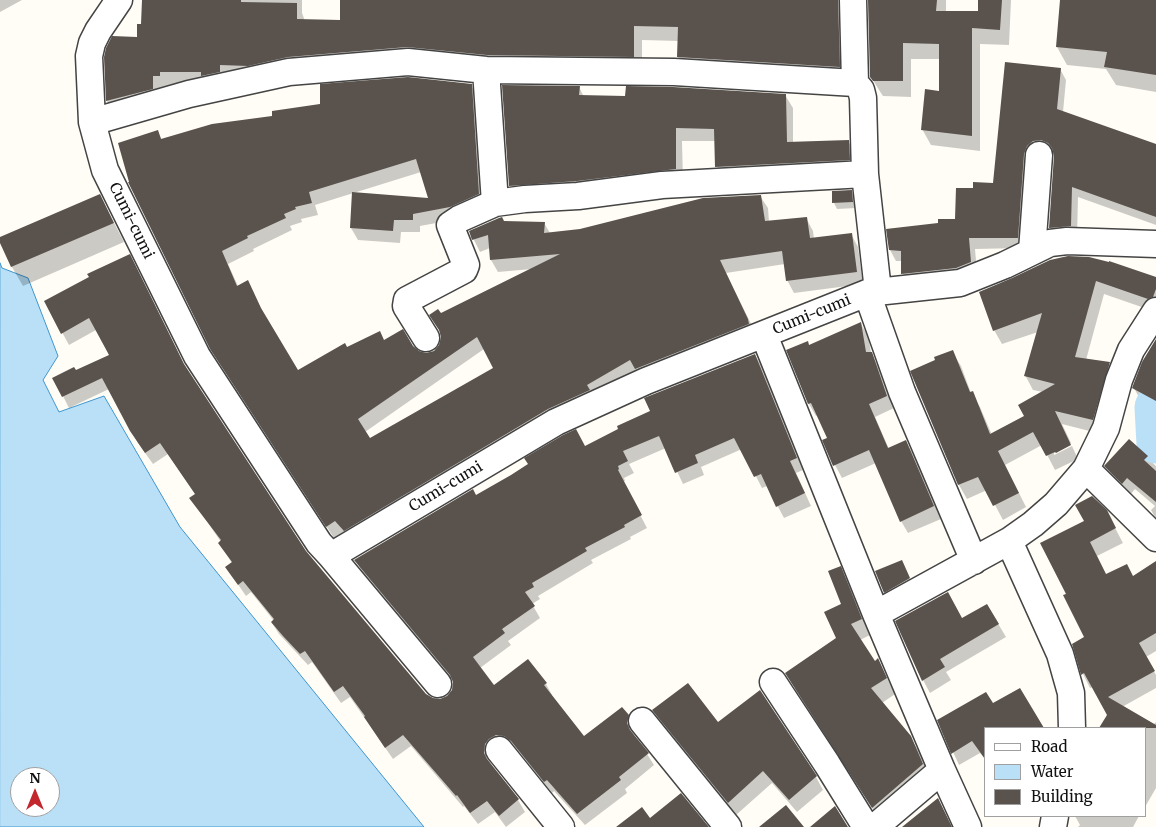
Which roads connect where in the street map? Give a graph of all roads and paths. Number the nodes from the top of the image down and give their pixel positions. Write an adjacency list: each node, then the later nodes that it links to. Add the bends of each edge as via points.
1 (119, 0): 5 (street, Cumi-cumi, via 92,43 89,56)
2 (853, 0): 4 (street)
3 (486, 70): 4 (street, via 674,72); 5 (street, via 408,62 289,72 189,94); 8 (street)
4 (855, 83): 7 (street, via 864,98)
5 (92, 122): 18 (street, Cumi-cumi, via 105,170 197,356 319,543)
6 (1039, 155): 10 (street)
7 (865, 174): 8 (street, via 662,185); 11 (street)
8 (495, 203): 14 (street, via 450,225 466,265 464,270 407,300 406,306)
9 (1156, 244): 10 (street, Cumi-cumi, via 1068,241 1050,243)
10 (1032, 251): 11 (street, Cumi-cumi, via 960,283)
11 (873, 292): 13 (street, Cumi-cumi); 19 (street, via 902,392)
12 (1156, 312): 15 (street, via 1132,350 1119,380 1106,428)
13 (764, 335): 18 (street, Cumi-cumi, via 646,381 556,422); 20 (street)
14 (426, 338)
15 (1086, 469): 16 (street); 17 (street, via 1056,504)
16 (1156, 538)
17 (1009, 541): 19 (street); 24 (street, via 1060,654 1072,693)
18 (331, 556): 22 (street)
19 (974, 561): 20 (street)
20 (876, 614): 26 (street)
21 (773, 682): 29 (street)
22 (438, 684)
23 (642, 721): 28 (street)
24 (1072, 727)
25 (499, 750): 27 (street)
26 (942, 770): 30 (street); 31 (street)
27 (561, 827)
28 (728, 827)
29 (866, 827)
30 (875, 827)
31 (968, 827)

